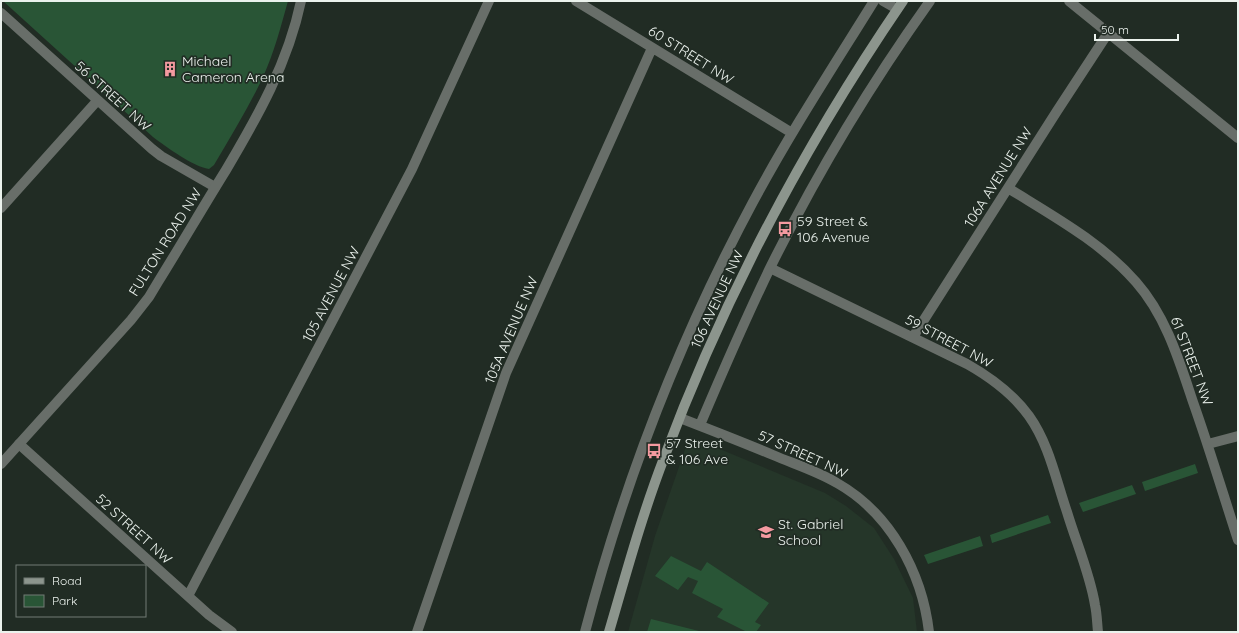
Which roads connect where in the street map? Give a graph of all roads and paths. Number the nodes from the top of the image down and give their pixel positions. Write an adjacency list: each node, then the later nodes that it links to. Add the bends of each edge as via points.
1 (301, 1): 15 (street, FULTON ROAD NW, via 277,76 252,126)
2 (489, 1): 27 (street, 105 AVENUE NW, via 412,169)
3 (576, 1): 11 (street, 60 STREET NW)
4 (874, 1): 13 (street, 106 AVENUE NW)
5 (883, 1): 8 (street)
6 (930, 1): 18 (street, via 832,152)
7 (1070, 1): 10 (street)
8 (900, 5): 20 (main road, 106 AVENUE NW, via 810,149 780,203 716,332)
9 (1, 13): 12 (street, 56 STREET NW)
10 (1108, 33): 14 (street); 16 (street, 106A AVENUE NW)
11 (652, 48): 13 (street, 60 STREET NW); 29 (street, 105A AVENUE NW, via 506,373)
12 (97, 101): 15 (street, 56 STREET NW, via 161,156); 17 (street)
13 (792, 133): 30 (street, 106 AVENUE NW, via 729,249 683,346 636,467 603,565)
14 (1238, 138)
15 (215, 187): 23 (street, FULTON ROAD NW, via 141,308)
16 (1008, 188): 19 (street, 106A AVENUE NW); 24 (street, 61 STREET NW, via 1081,234 1137,283 1169,334)
17 (1, 208)
18 (770, 268): 19 (street, 59 STREET NW); 21 (street)
19 (913, 337): 33 (street, 59 STREET NW, via 985,374 1029,416 1049,457 1090,582)
20 (680, 418): 21 (street, 57 STREET NW); 31 (main road, 106 AVENUE NW, via 650,498)
21 (700, 425): 32 (street, 57 STREET NW, via 825,476 863,501 885,524 908,560 924,599)
22 (1238, 436): 24 (street)
23 (19, 444): 25 (street, FULTON ROAD NW); 27 (street, 52 STREET NW)
24 (1208, 444): 26 (street, 61 STREET NW)
25 (1, 464)
26 (1238, 540)
27 (188, 596): 28 (street, 52 STREET NW)
28 (232, 632)
29 (417, 632)
30 (584, 632)
31 (609, 632)
32 (930, 632)
33 (1098, 632)

